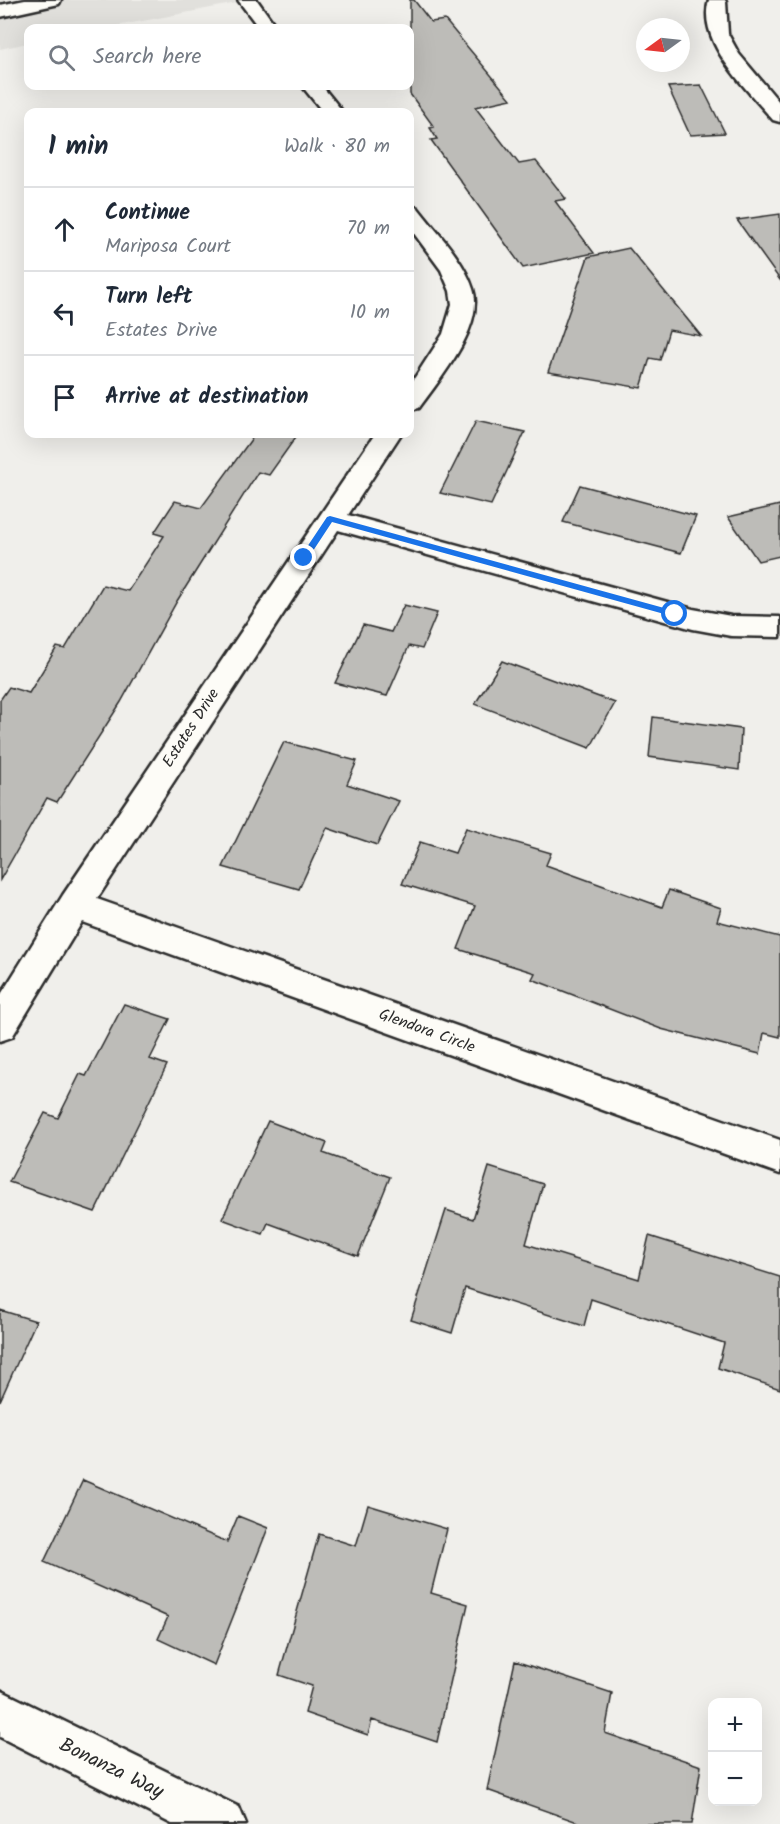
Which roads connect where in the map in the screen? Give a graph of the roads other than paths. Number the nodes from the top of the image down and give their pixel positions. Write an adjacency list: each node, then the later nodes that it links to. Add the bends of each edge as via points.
1 (52, 0): 4 (street)
2 (247, 0): 5 (street)
3 (717, 2): 8 (street, via 718,34)
4 (0, 11)
5 (265, 24)
6 (315, 90): 7 (street)
7 (330, 108)
8 (780, 116)
9 (414, 219): 10 (street, via 449,267 462,292 463,308 452,339)
10 (414, 396)
11 (385, 438): 12 (street, Estates Drive)
12 (330, 519): 13 (street, via 693,619 731,626); 14 (street, Estates Drive)
13 (780, 627)
14 (75, 905): 15 (street, Estates Drive); 16 (street, Glendora Circle)
15 (0, 1026)
16 (780, 1157)
17 (0, 1713): 18 (street, Bonanza Way)
18 (222, 1824)

